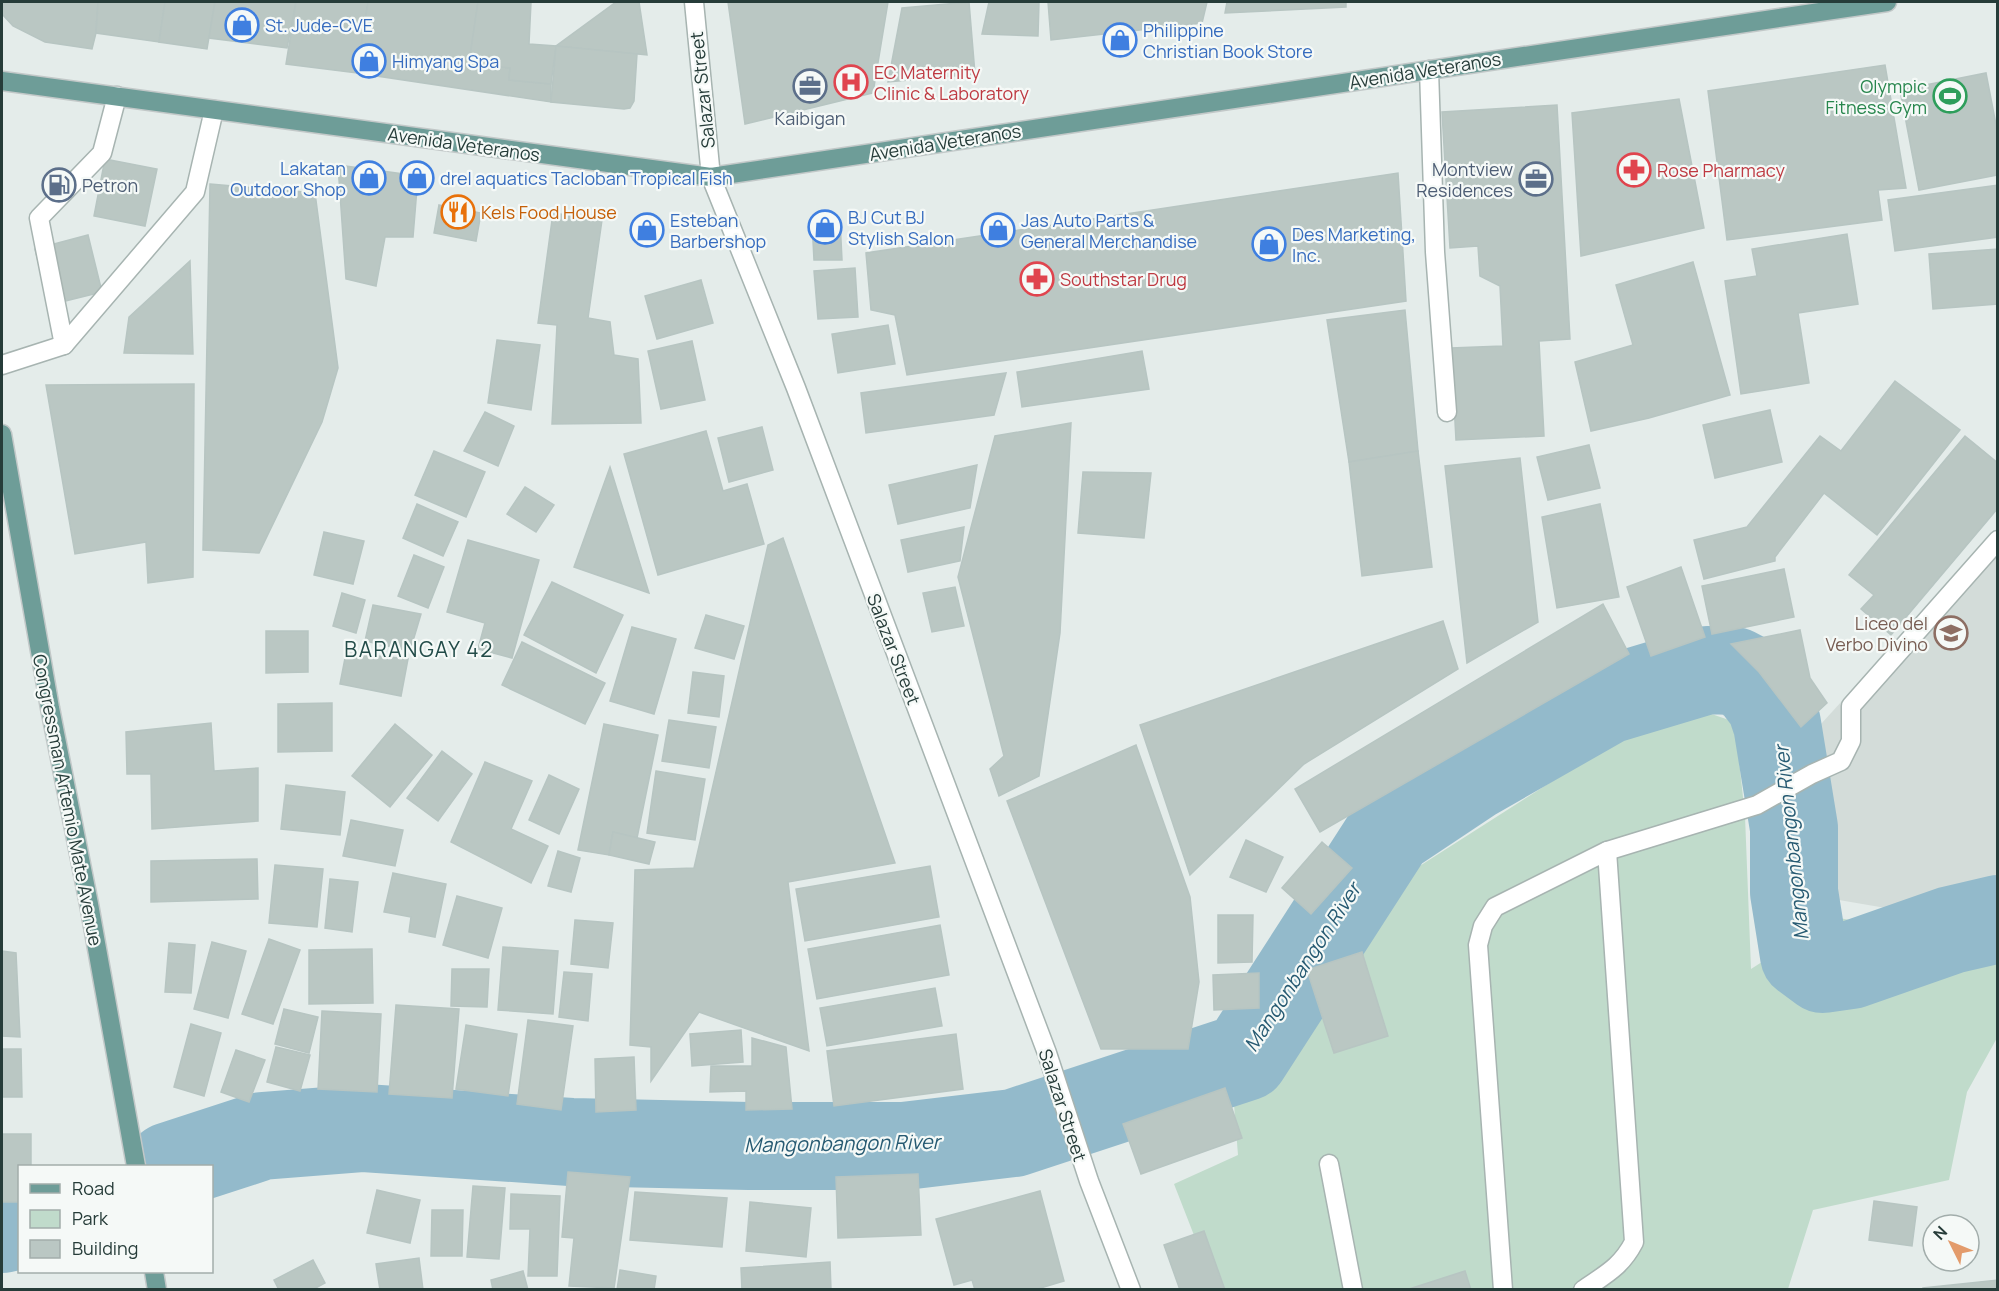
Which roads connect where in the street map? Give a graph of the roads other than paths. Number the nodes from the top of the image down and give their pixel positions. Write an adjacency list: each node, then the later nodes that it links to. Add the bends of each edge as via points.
1 (694, 2): 7 (street, Salazar Street)
2 (1887, 2): 3 (main road, Avenida Veteranos)
3 (1430, 70): 7 (main road, Avenida Veteranos); 10 (street, via 1435,252)
4 (6, 78): 5 (main road, Avenida Veteranos)
5 (117, 96): 6 (main road, Avenida Veteranos); 8 (street, via 102,153 39,218)
6 (214, 110): 7 (main road, Avenida Veteranos); 8 (street, via 195,192)
7 (711, 177): 17 (street, Salazar Street, via 796,388 1047,1053)
8 (63, 345): 9 (street)
9 (2, 365)
10 (1447, 412)
11 (2, 434): 15 (main road, Congressman Artemio Mate Avenue)
12 (1998, 540): 13 (street, via 1851,706 1851,741 1841,761 1757,805)
13 (1607, 851): 20 (street, via 1495,907 1483,926 1478,945); 21 (street, via 1634,1242 1625,1258)
14 (1329, 1164): 19 (street)
15 (136, 1165)
16 (154, 1273): 18 (main road)
17 (1127, 1289)
18 (157, 1290)
19 (1353, 1290)
20 (1503, 1290)
21 (1583, 1290)

